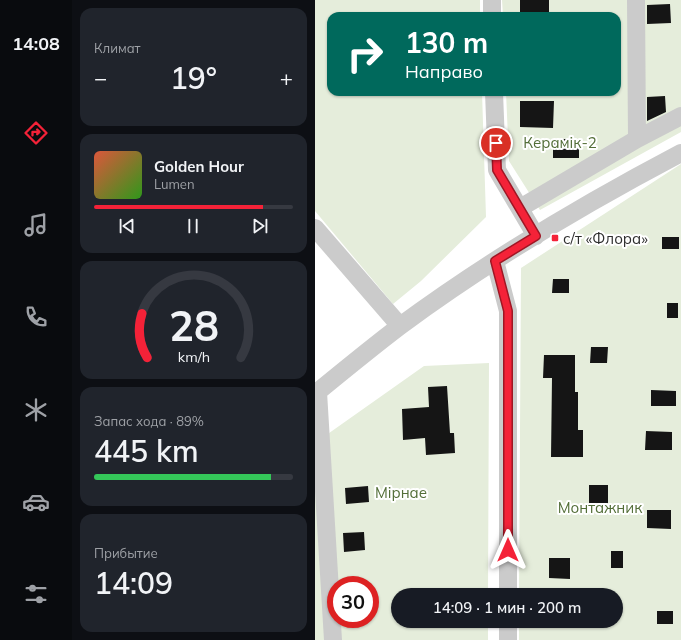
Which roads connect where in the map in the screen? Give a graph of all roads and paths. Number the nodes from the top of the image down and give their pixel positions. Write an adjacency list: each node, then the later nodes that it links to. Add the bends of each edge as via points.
1 (492, 0): 3 (street)
2 (636, 0): 6 (street)
3 (493, 12)
4 (494, 96): 8 (street, via 497,170)
5 (681, 116): 6 (street)
6 (637, 139): 8 (street)
7 (681, 153): 10 (street)
8 (520, 208): 10 (street)
9 (315, 228): 12 (street)
10 (536, 236): 11 (street)
11 (495, 261): 12 (street); 14 (street, via 508,311)
12 (400, 326): 13 (street)
13 (317, 393): 16 (street)
14 (508, 588)
15 (508, 628): 17 (street)
16 (333, 640)
17 (508, 640)

